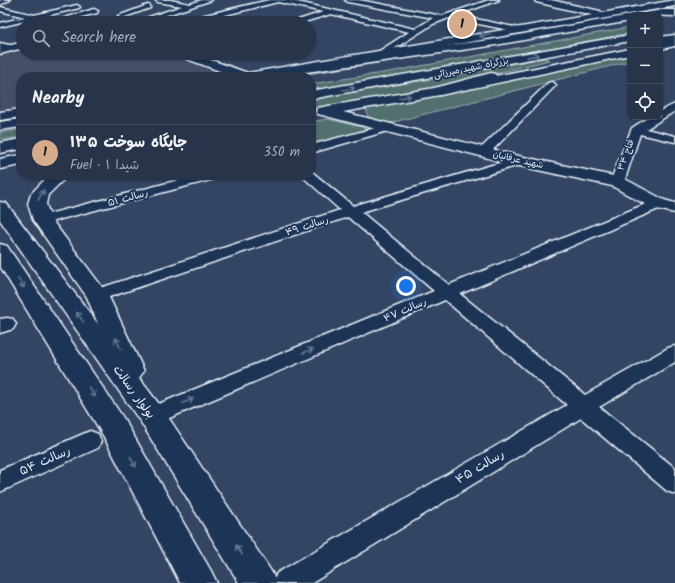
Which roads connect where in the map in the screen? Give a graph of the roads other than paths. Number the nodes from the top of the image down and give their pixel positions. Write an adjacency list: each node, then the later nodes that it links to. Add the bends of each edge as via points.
1 (6, 0): 10 (main road)
2 (158, 0): 8 (street)
3 (209, 0): 15 (street)
4 (279, 0): 20 (street); 29 (street)
5 (348, 0): 9 (street)
6 (496, 0): 17 (street)
7 (539, 0): 22 (main road)
8 (165, 1): 15 (street); 27 (street)
9 (359, 1): 19 (street); 20 (street)
10 (0, 2)
11 (63, 2): 16 (street)
12 (411, 3): 19 (street)
13 (465, 3): 17 (street, via 472,5)
14 (675, 4): 22 (main road)
15 (189, 5): 28 (street)
16 (77, 7): 25 (street); 26 (street, via 92,12)
17 (473, 8): 31 (street)
18 (0, 9): 24 (street)
19 (396, 9): 31 (street)
20 (331, 12): 30 (street); 38 (street)
21 (663, 13): 23 (main road)
22 (607, 15): 36 (main road)
23 (675, 15): 32 (main road)
24 (30, 16)
25 (38, 16)
26 (76, 16)
27 (122, 16)
28 (156, 16)
29 (212, 16)
30 (316, 16)
31 (444, 17): 36 (street); 38 (street)
32 (663, 17)
33 (627, 20): 43 (main road); 52 (main road, بزرگراه شهید میرزائی)
34 (16, 21): 35 (street)
35 (0, 25)
36 (519, 30): 49 (main road, one-way to 49)
37 (675, 30): 39 (main road)
38 (414, 31): 49 (street)
39 (663, 32)
40 (675, 38): 42 (main road)
41 (627, 39): 59 (main road, بزرگراه شهید میرزائی, one-way to 41)
42 (663, 40)
43 (490, 43): 52 (main road); 53 (main road)
44 (675, 43): 45 (main road)
45 (663, 45)
46 (16, 46): 48 (main road)
47 (627, 47): 58 (main road, via 553,61)
48 (4, 49)
49 (384, 52): 53 (main road)
50 (627, 53): 58 (main road)
51 (201, 60): 54 (main road)
52 (403, 64): 56 (main road, بزرگراه شهید میرزائی)
53 (299, 69): 55 (main road)
54 (234, 72)
55 (280, 72)
56 (316, 77)
57 (551, 85): 76 (street)
58 (440, 90): 60 (main road, one-way to 58)
59 (316, 94)
60 (360, 104): 62 (main road); 67 (main road, via 355,110)
61 (675, 107): 63 (street)
62 (317, 112): 67 (main road, شهید عرفانیان)
63 (663, 113)
64 (0, 115): 65 (main road)
65 (16, 117)
66 (16, 118): 69 (main road)
67 (358, 120): 70 (main road, شهید عرفانیان)
68 (652, 120): 71 (street, فتاح ۳۴)
69 (0, 126)
70 (387, 128): 75 (street); 76 (main road, شهید عرفانیان)
71 (636, 130): 72 (street); 83 (street, فتاح ۳۴)
72 (675, 139)
73 (16, 145): 74 (main road)
74 (0, 148)
75 (316, 148)
76 (484, 152): 77 (main road, شهید عرفانیان)
77 (519, 160): 83 (main road, شهید عرفانیان); 87 (street, رسالت ۴۹)
78 (16, 161): 79 (main road)
79 (0, 164)
80 (53, 180): 88 (main road, one-way to 80, via 37,204 40,194)
81 (194, 180): 88 (street, رسالت ۵۱)
82 (313, 180): 87 (street)
83 (617, 182): 84 (main road, شهید عرفانیان)
84 (658, 204): 86 (main road, شهید عرفانیان); 90 (street, رسالت ۴۷)
85 (0, 207): 94 (main road, بولوار رسالت, one-way to 85)
86 (675, 208)
87 (350, 212): 90 (street); 91 (street, رسالت ۴۹)
88 (42, 220): 91 (main road)
89 (0, 250): 98 (main road, one-way to 98, via 114,428)
90 (447, 292): 93 (street); 94 (street, رسالت ۴۷, one-way to 90)
91 (96, 295): 94 (main road, one-way to 91)
92 (675, 353): 93 (street, رسالت ۴۵)
93 (583, 406): 97 (street); 100 (street, رسالت ۴۵)
94 (152, 416): 99 (main road, بولوار رسالت, one-way to 94)
95 (90, 441): 96 (street, رسالت ۵۴)
96 (0, 481)
97 (675, 483)
98 (199, 583)
99 (259, 583)
100 (287, 583)

